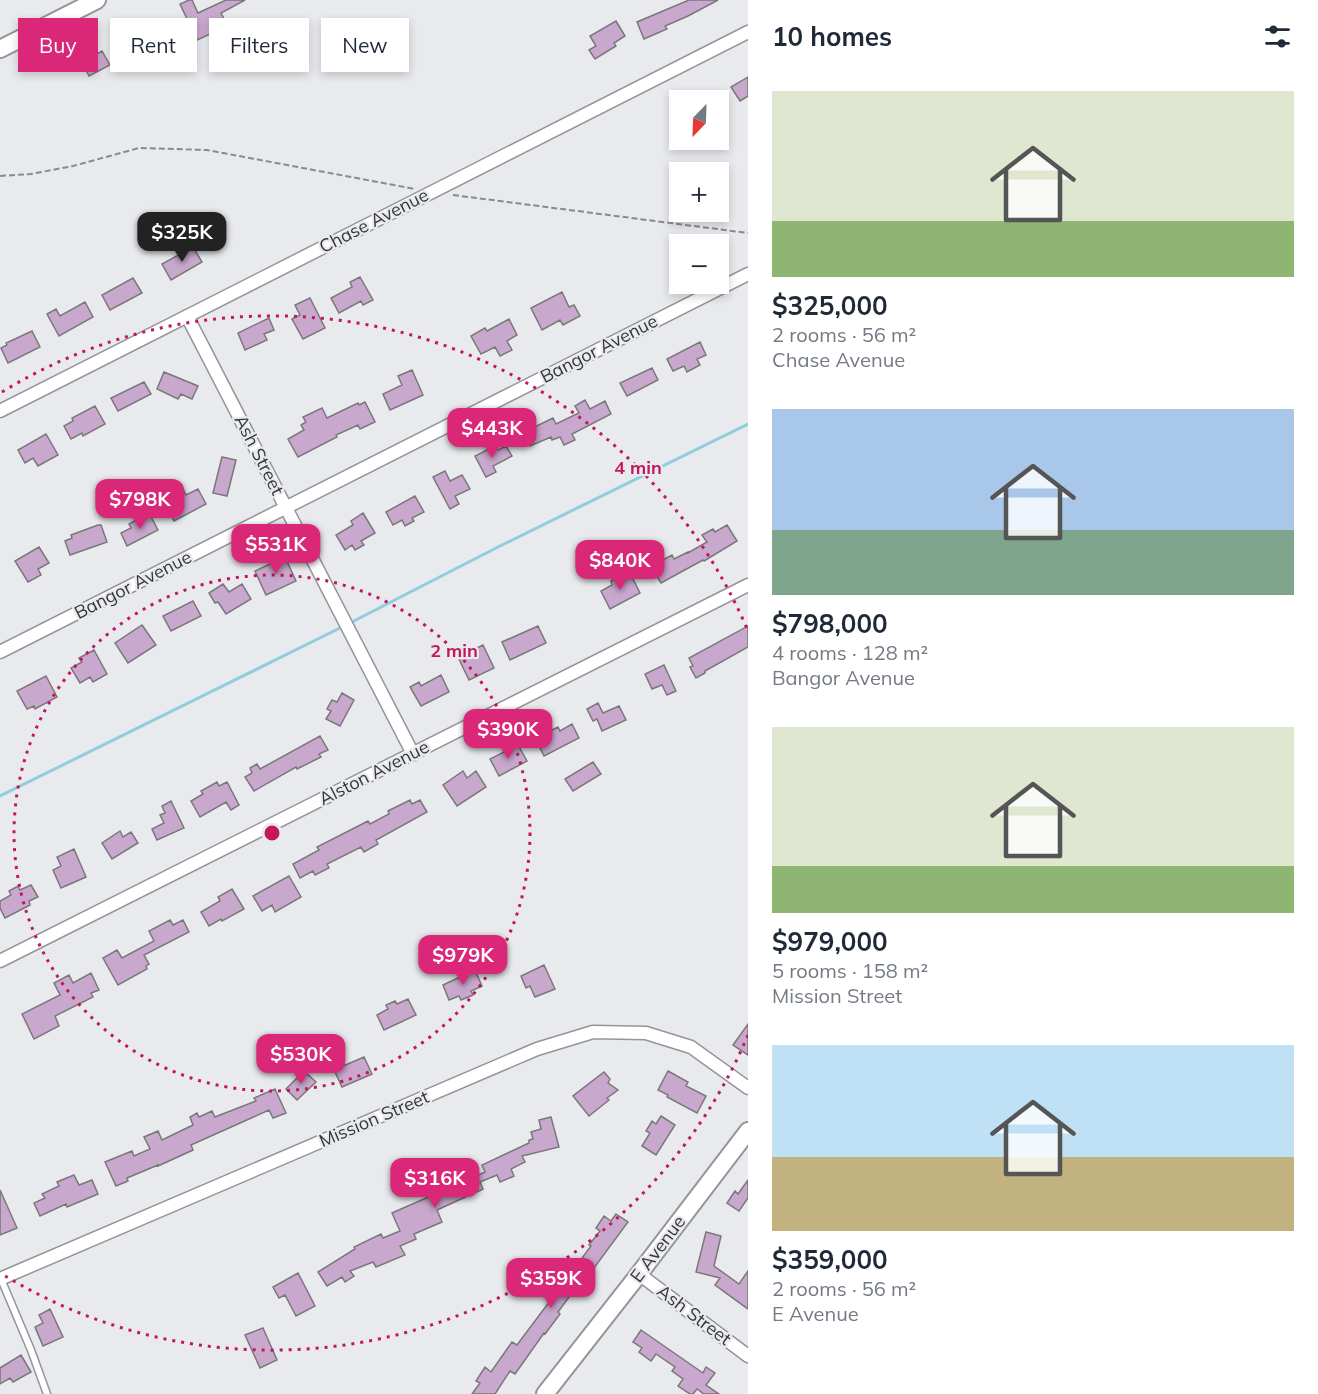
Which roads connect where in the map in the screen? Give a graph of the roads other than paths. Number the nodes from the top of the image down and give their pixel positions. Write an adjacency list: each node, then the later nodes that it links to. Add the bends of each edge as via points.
1 (97, 0): 2 (street)
2 (71, 6): 4 (street)
3 (748, 32): 6 (street, Chase Avenue)
4 (0, 49)
5 (748, 274): 8 (street, Bangor Avenue)
6 (187, 316): 7 (street, Chase Avenue); 8 (street, Ash Street)
7 (0, 411)
8 (286, 508): 10 (street, Bangor Avenue); 11 (street, Ash Street)
9 (748, 585): 11 (street, Alston Avenue)
10 (0, 652)
11 (413, 754): 12 (street, Alston Avenue)
12 (0, 961)
13 (748, 1088): 16 (street, Mission Street, via 691,1047 646,1033 593,1032 537,1049)
14 (748, 1131): 15 (street, E Avenue)
15 (639, 1274): 17 (street, Ash Street); 19 (street, E Avenue)
16 (0, 1279): 18 (lane)
17 (748, 1356)
18 (47, 1394)
19 (546, 1394)

